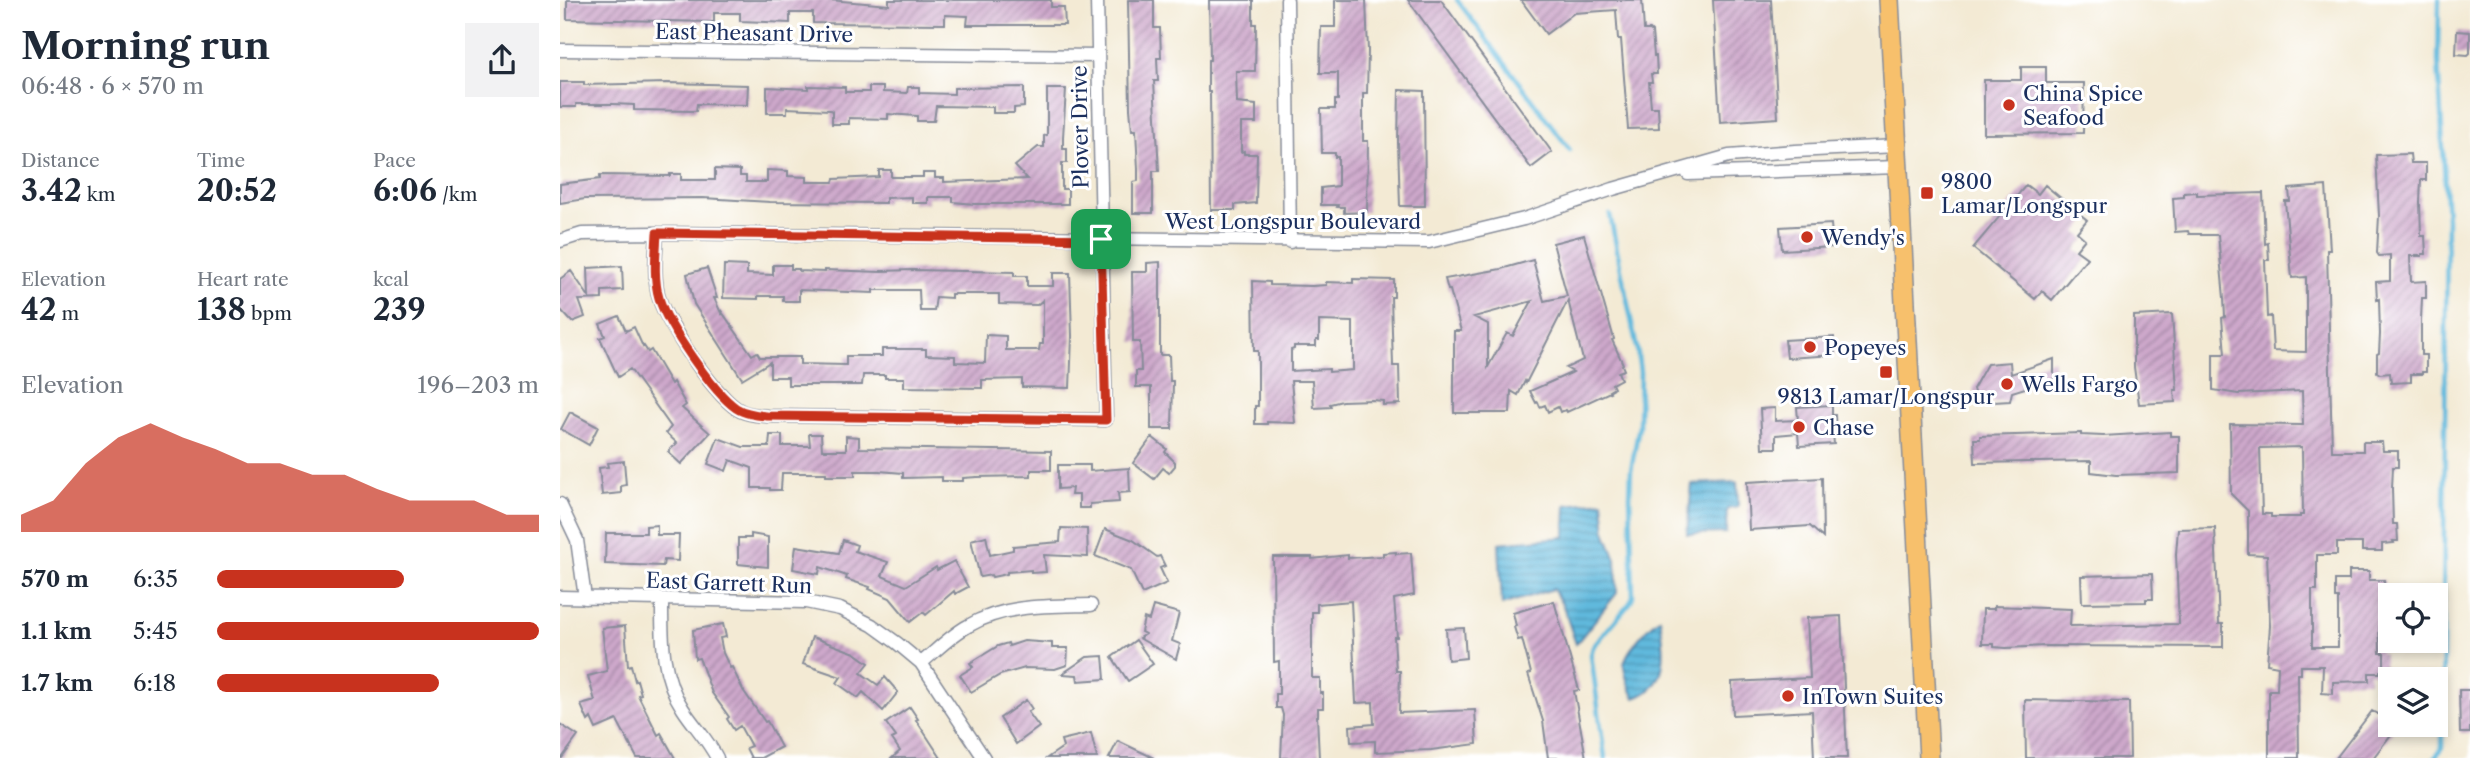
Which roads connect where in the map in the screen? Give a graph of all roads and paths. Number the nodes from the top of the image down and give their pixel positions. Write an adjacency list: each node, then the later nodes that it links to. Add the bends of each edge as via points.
1 (1097, 0): 5 (street, Plover Drive)
2 (1287, 0): 12 (street)
3 (1889, 0): 6 (main road)
4 (560, 50): 5 (street, East Pheasant Drive)
5 (1098, 56): 10 (street, Plover Drive)
6 (1897, 146): 7 (main road); 8 (street, West Longspur Boulevard, via 1729,156)
7 (1898, 167): 8 (street, West Longspur Boulevard); 21 (main road)
8 (1663, 175): 12 (street, West Longspur Boulevard, via 1524,219 1429,242)
9 (657, 233): 10 (street, West Longspur Boulevard); 10 (street, Plover Drive, via 656,277 665,313 715,388 739,411 767,416 1106,420); 11 (street, West Longspur Boulevard, via 582,234)
10 (1101, 239): 12 (street, West Longspur Boulevard)
11 (560, 240)
12 (1290, 242)
13 (560, 504): 15 (street, via 576,540)
14 (560, 597): 15 (street, East Garrett Run)
15 (585, 598): 16 (street, East Garrett Run)
16 (662, 600): 18 (street, East Garrett Run, via 806,602 840,610 872,625); 19 (street, via 667,676 682,708)
17 (1091, 605): 18 (street, via 1030,606 993,615 967,626)
18 (921, 663): 20 (street, East Garrett Run)
19 (717, 758)
20 (984, 758)
21 (1929, 758)

